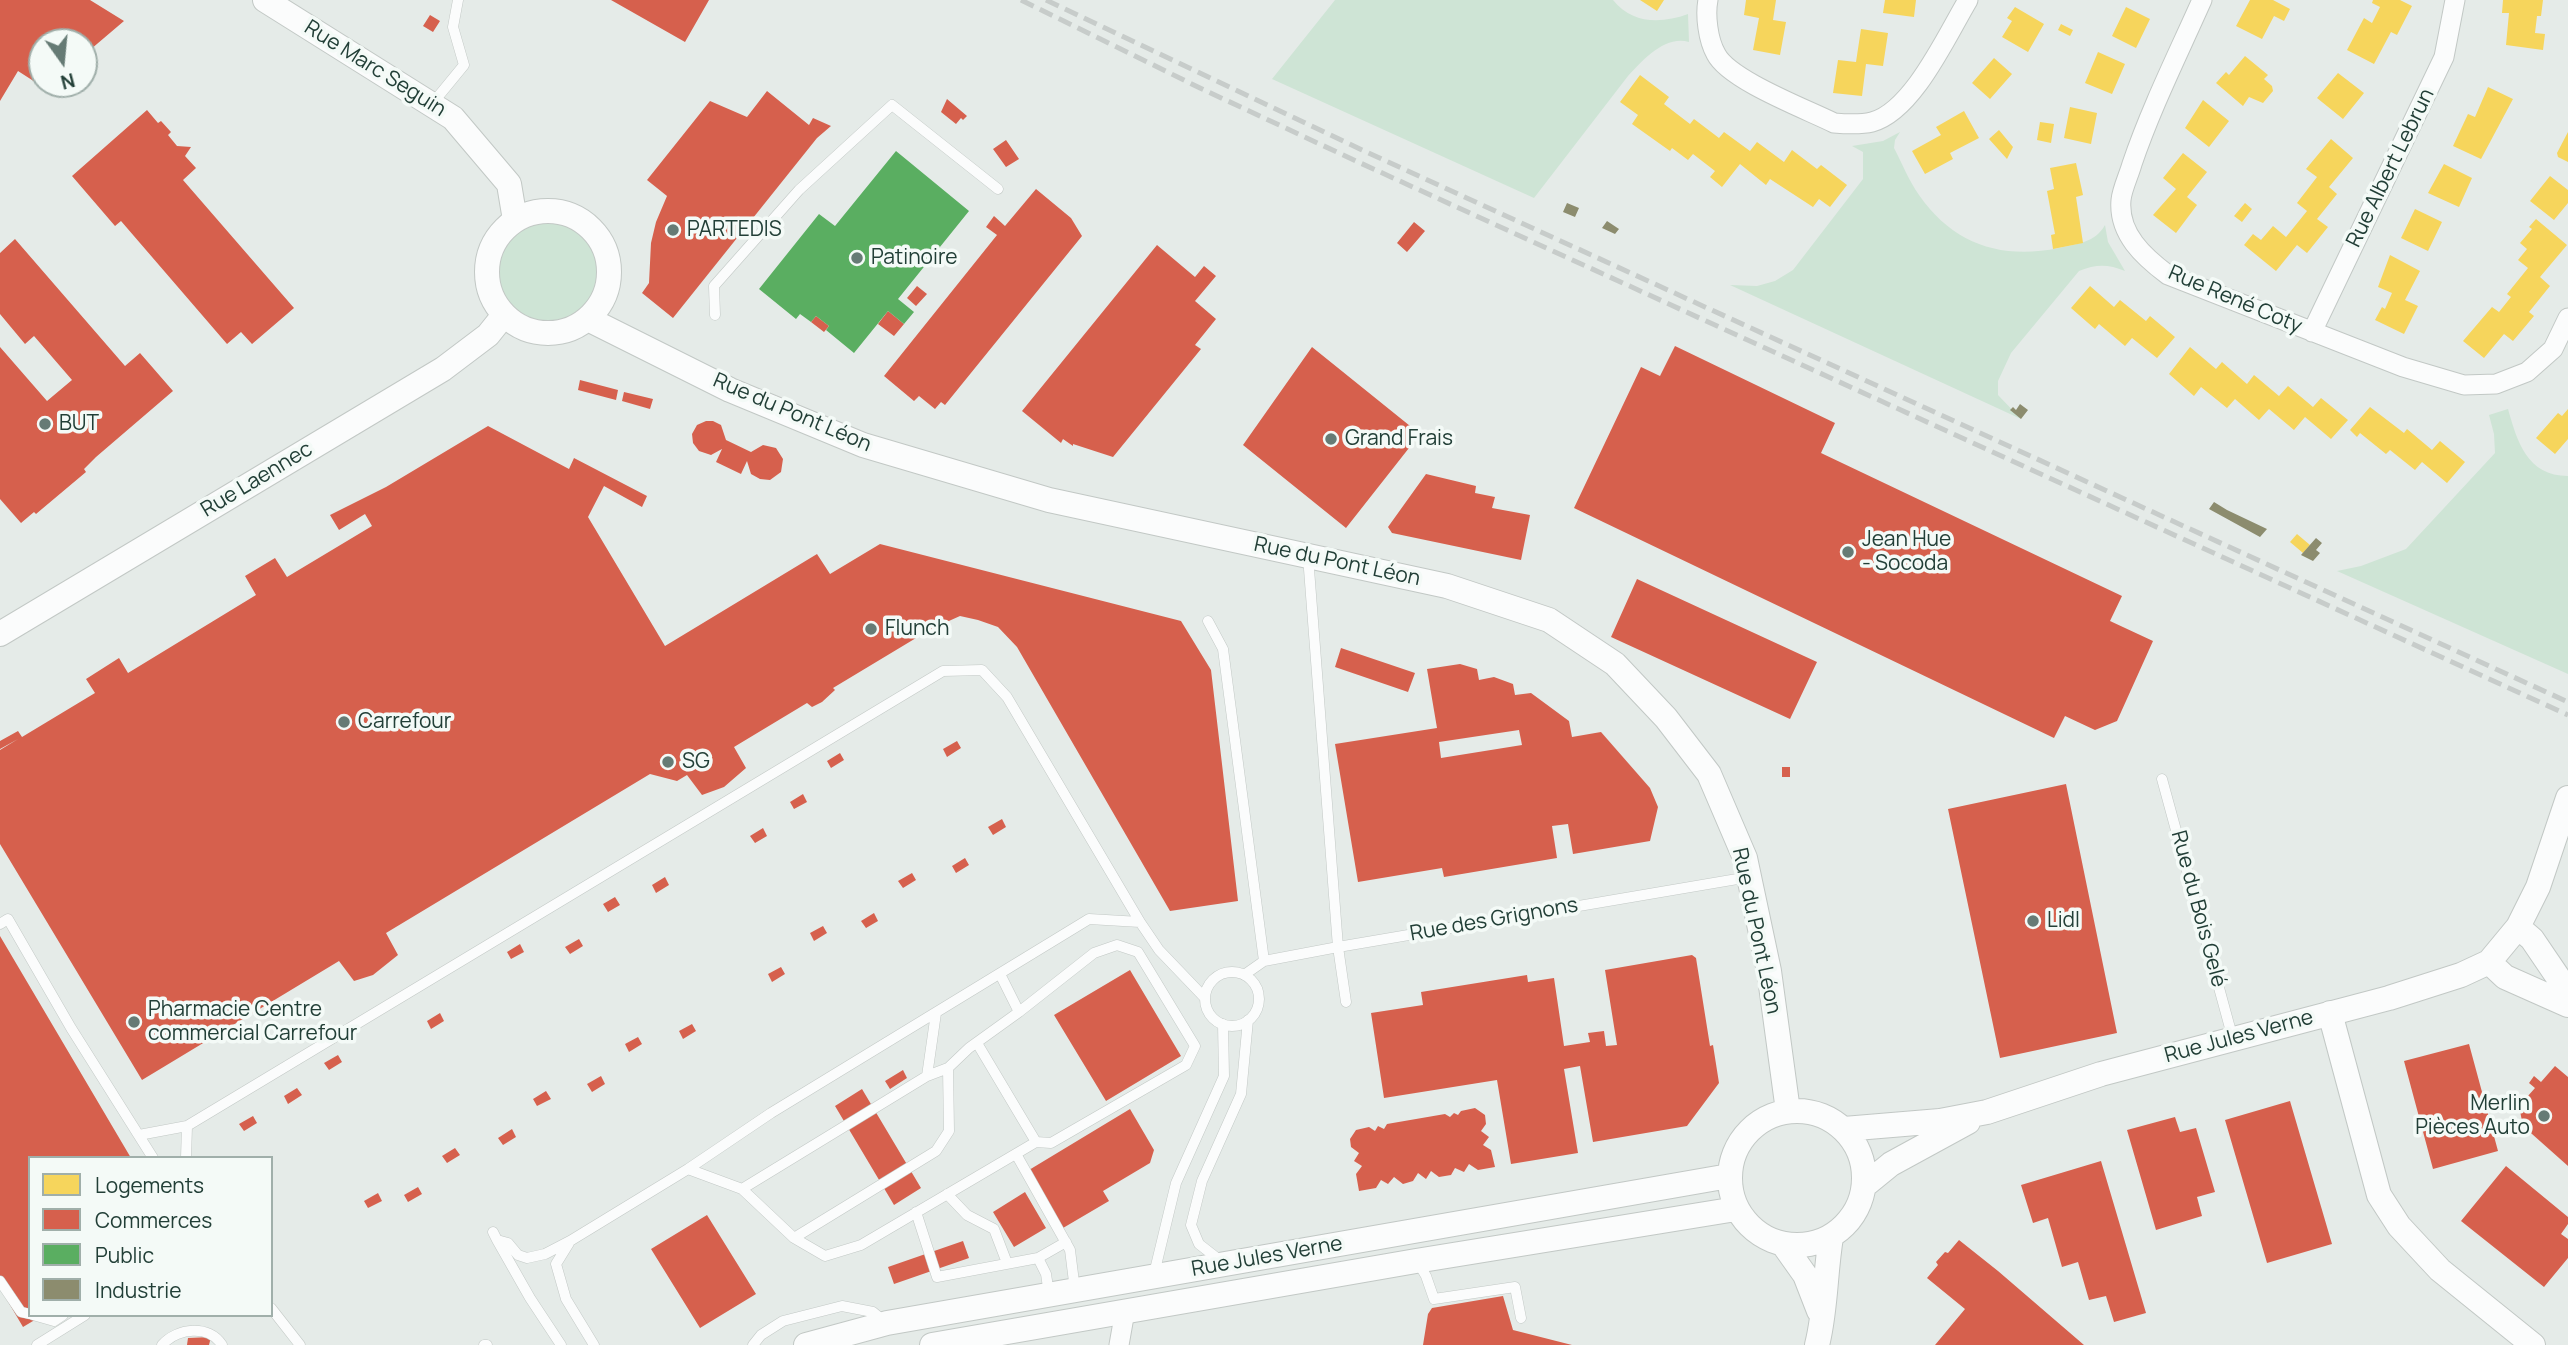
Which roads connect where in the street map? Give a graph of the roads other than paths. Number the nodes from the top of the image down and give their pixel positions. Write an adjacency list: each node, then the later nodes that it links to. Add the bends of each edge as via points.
1 (265, 0): 7 (street, Rue Marc Seguin)
2 (458, 0): 7 (lane, via 453,27 464,65)
3 (1708, 0): 4 (street, via 1708,28 1716,54 1734,74 1834,123 1852,124 1874,121 1913,93)
4 (1968, 0)
5 (2202, 0): 14 (street, Rue René Coty, via 2143,131 2121,200 2125,224 2133,243 2168,275)
6 (2455, 0): 14 (street, Rue Albert Lebrun, via 2444,57)
7 (432, 105): 9 (street, Rue Marc Seguin, via 453,118 509,184)
8 (998, 189): 11 (lane, via 892,105 799,190 714,286)
9 (516, 219): 10 (street, via 496,239 487,264 487,283); 13 (street, via 535,212 575,216 603,244 608,284)
10 (504, 315): 13 (street, via 519,326 554,333); 17 (street, Rue Laennec, via 488,335 443,369)
11 (715, 315)
12 (2568, 318): 14 (street, Rue René Coty, via 2553,349 2527,372 2496,384 2464,385 2433,377)
13 (588, 319): 15 (street, Rue du Pont Léon, via 730,390 863,445 1049,500)
14 (2312, 332)
15 (1308, 556): 20 (street, Rue du Pont Léon, via 1447,586 1549,620 1615,664 1709,774); 24 (lane)
16 (1208, 621): 25 (lane, via 1223,649)
17 (0, 634)
18 (2162, 779): 38 (lane, Rue du Bois Gelé)
19 (2568, 798): 23 (street, via 2538,887)
20 (1749, 877): 24 (lane, Rue des Grignons); 42 (street, Rue du Pont Léon, via 1769,971)
21 (1140, 922): 27 (lane, via 1090,919); 30 (lane, via 1159,950); 44 (lane, via 1007,697 982,670 943,671)
22 (0, 924): 46 (lane, via 8,919)
23 (2518, 927): 26 (street); 29 (street, via 2532,939)
24 (1338, 947): 25 (lane, Rue des Grignons); 31 (lane)
25 (1264, 961): 28 (lane, Rue des Grignons)
26 (2490, 962): 32 (street, via 2505,977); 35 (street, Rue Jules Verne, via 2461,975)
27 (1000, 974): 33 (lane); 34 (lane)
28 (1244, 975): 30 (lane, via 1218,975); 36 (lane, via 1258,996)
29 (2568, 992)
30 (1205, 997): 37 (lane, via 1209,1014)
31 (1346, 1002)
32 (2568, 1005)
33 (1019, 1012): 39 (lane); 47 (lane, via 1094,953 1117,945 1138,952 1195,1046 1186,1065 1051,1143)
34 (936, 1013): 41 (lane); 51 (lane)
35 (2330, 1013): 38 (street, Rue Jules Verne); 90 (street, via 2379,1195 2399,1226 2440,1270)
36 (1248, 1020): 37 (lane); 66 (lane, via 1241,1094 1202,1181 1191,1225 1199,1244)
37 (1223, 1024): 67 (lane, via 1224,1076 1176,1183)
38 (2233, 1039): 43 (street, Rue Jules Verne, via 2101,1074)
39 (977, 1044): 40 (lane); 47 (lane)
40 (948, 1068): 41 (lane); 59 (lane, via 949,1130 936,1151)
41 (927, 1076): 54 (lane)
42 (1788, 1111): 45 (street, via 1828,1117); 52 (street, via 1757,1123 1745,1135 1736,1148)
43 (1987, 1112): 45 (street, Rue Jules Verne); 53 (street, Rue Jules Verne, via 1891,1164)
44 (187, 1125): 46 (lane); 50 (lane)
45 (1844, 1129): 53 (street, via 1864,1165)
46 (139, 1135): 49 (lane)
47 (1035, 1142): 48 (lane)
48 (1016, 1154): 55 (lane); 61 (lane)
49 (152, 1156)
50 (186, 1156)
51 (688, 1169): 54 (lane); 60 (lane)
52 (1729, 1176): 56 (street); 66 (street, Rue Jules Verne)
53 (1864, 1186): 58 (street, via 1859,1206)
54 (742, 1189): 59 (lane)
55 (947, 1194): 57 (lane); 65 (lane, via 967,1215 994,1229)
56 (1736, 1209): 62 (street, via 1762,1236); 64 (street, Rue Jules Verne)
57 (916, 1212): 59 (lane, via 861,1245 825,1256); 65 (lane, via 937,1277)
58 (1831, 1237): 62 (street, via 1808,1245); 79 (street)
59 (794, 1238)
60 (570, 1241): 84 (lane, via 527,1258 495,1236); 85 (lane, via 556,1264 566,1299)
61 (1066, 1242): 63 (lane); 69 (lane)
62 (1783, 1244): 79 (street, via 1805,1275)
63 (1038, 1258): 65 (lane); 70 (lane)
64 (1416, 1261): 72 (street, Rue Jules Verne); 77 (lane, via 1434,1299 1515,1287)
65 (1007, 1264)
66 (1225, 1264): 67 (street, Rue Jules Verne)
67 (1154, 1277): 69 (street, Rue Jules Verne)
68 (0, 1281): 73 (lane, via 21,1312)
69 (1075, 1290): 70 (street, Rue Jules Verne)
70 (1049, 1295): 78 (street, Rue Jules Verne)
71 (273, 1311): 83 (lane)
72 (1125, 1311): 88 (street, Rue Jules Verne); 89 (street)
73 (28, 1314)
74 (39, 1317): 75 (lane, via 54,1321)
75 (60, 1317)
76 (82, 1317): 80 (lane)
77 (1521, 1318)
78 (887, 1323): 86 (lane, via 873,1312 842,1306 783,1321); 87 (street, Rue Jules Verne)
79 (1820, 1333)
80 (37, 1345)
81 (162, 1345): 82 (lane, via 178,1333 199,1331 214,1335)
82 (222, 1345)
83 (300, 1345)
84 (561, 1345)
85 (594, 1345)
86 (753, 1345)
87 (806, 1345)
88 (932, 1345)
89 (1119, 1345)
90 (2533, 1345)

